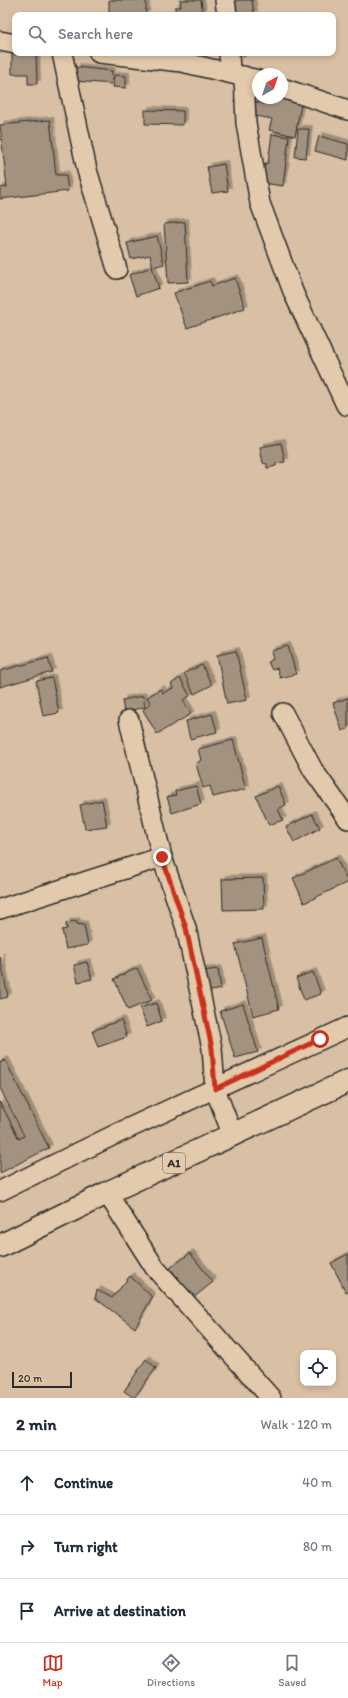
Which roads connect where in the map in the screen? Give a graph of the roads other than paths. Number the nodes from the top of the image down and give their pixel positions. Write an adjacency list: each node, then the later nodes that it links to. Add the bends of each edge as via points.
1 (225, 0): 2 (street)
2 (227, 12)
3 (0, 41): 4 (street)
4 (12, 43)
5 (63, 56): 11 (street, via 87,170)
6 (127, 56): 8 (street, via 182,62)
7 (231, 56): 8 (street)
8 (244, 76): 12 (street, via 246,123 260,203 294,294)
9 (288, 90): 10 (street)
10 (348, 110)
11 (117, 269)
12 (346, 405)
13 (283, 713): 15 (street, via 313,770)
14 (129, 720): 16 (street)
15 (348, 819)
16 (162, 857): 17 (street); 20 (street, via 186,928 212,1048)
17 (0, 909)
18 (348, 1027): 20 (street)
19 (348, 1081): 21 (highway, A1)
20 (215, 1089): 21 (street); 22 (street, via 114,1135)
21 (233, 1136): 23 (highway, A1)
22 (0, 1192)
23 (107, 1193): 24 (highway, A1); 25 (street, via 155,1268)
24 (0, 1246)
25 (271, 1398)

